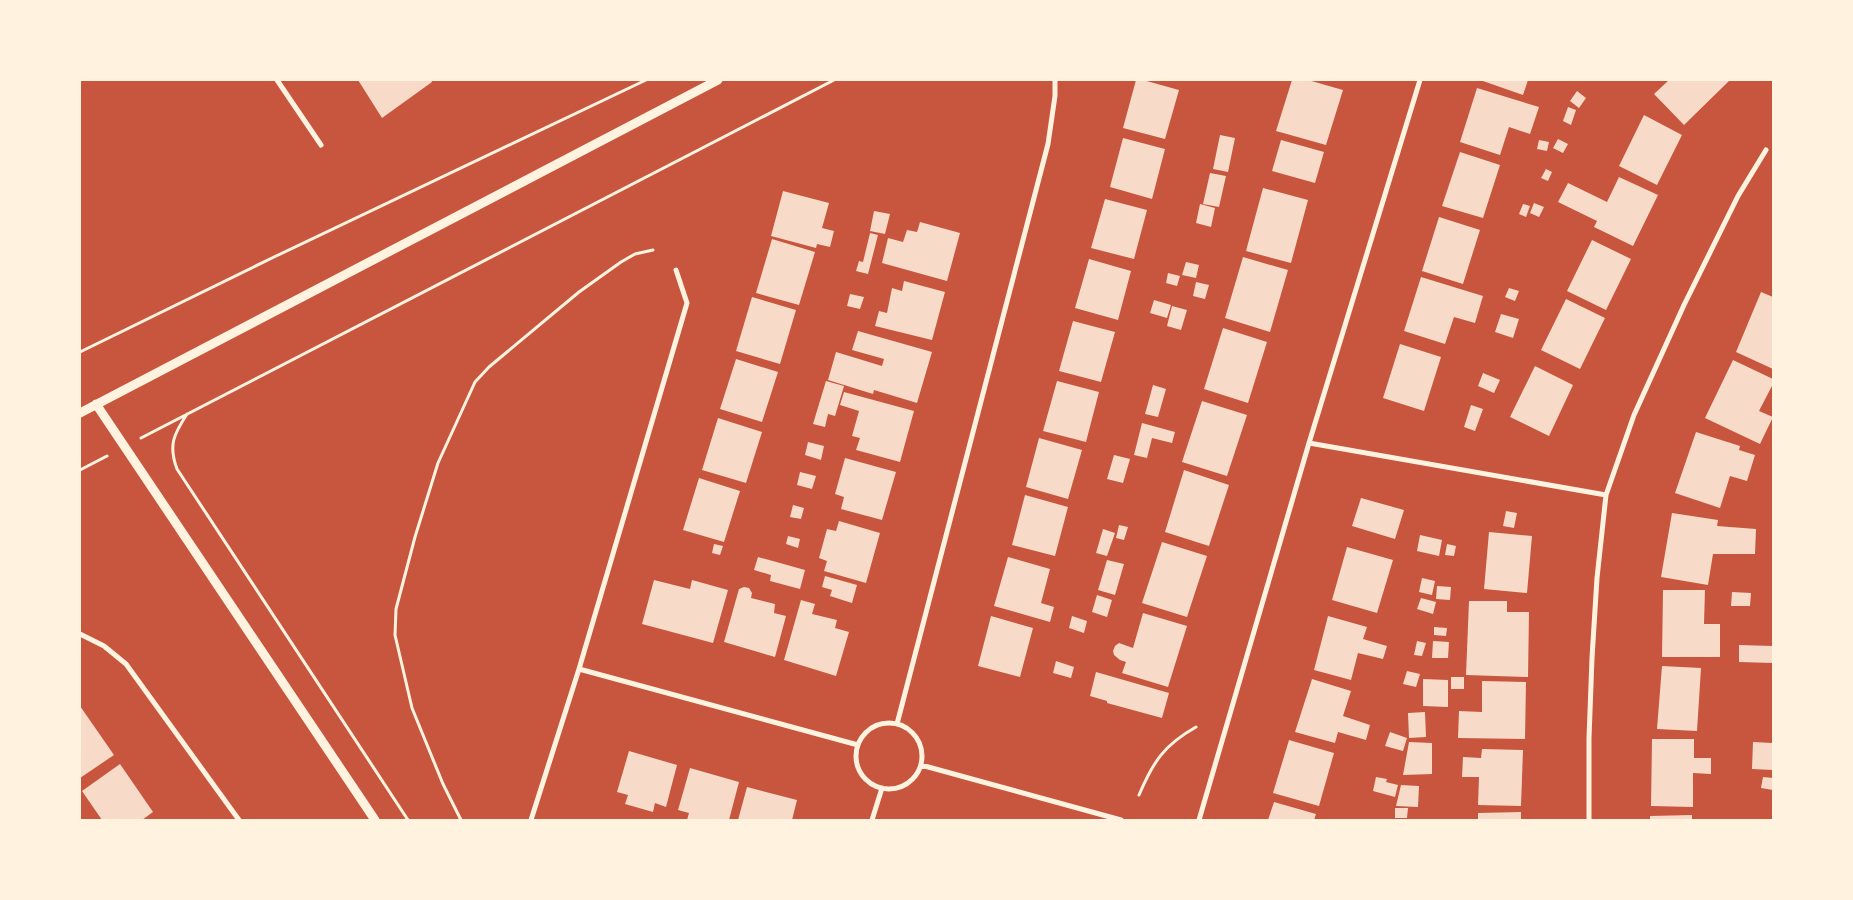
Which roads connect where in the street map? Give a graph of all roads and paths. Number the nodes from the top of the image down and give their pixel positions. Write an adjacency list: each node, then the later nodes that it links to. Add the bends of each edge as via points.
1 (278, 80): 7 (street)
2 (646, 80): 11 (path)
3 (718, 80): 12 (street)
4 (834, 80): 14 (path)
5 (1055, 80): 21 (street, via 1048,144)
6 (1420, 80): 15 (street)
7 (321, 144)
8 (1766, 150): 18 (street, via 1738,196 1682,311 1634,415)
9 (653, 250): 30 (path, via 635,254 621,262 579,292 489,367 475,382 438,463 396,609 396,635 412,708 443,784)
10 (676, 270): 20 (street, via 687,303)
11 (80, 352)
12 (96, 404): 13 (street); 16 (street)
13 (80, 413)
14 (188, 414): 16 (path); 29 (path, via 172,442 172,457 177,468)
15 (1309, 443): 18 (street); 34 (street)
16 (125, 447): 17 (path); 28 (street)
17 (80, 470)
18 (1606, 495): 35 (street, via 1592,658)
19 (80, 634): 27 (street, via 104,646 126,664)
20 (579, 669): 23 (street); 31 (street)
21 (897, 724): 23 (street, via 878,725 863,736); 24 (street, via 915,734 922,754)
22 (1196, 727): 26 (path, via 1164,751 1151,768)
23 (858, 745): 25 (street, via 858,767 872,784)
24 (921, 765): 25 (street, via 917,774 902,787); 33 (street)
25 (882, 788): 32 (street)
26 (1138, 795)
27 (239, 820)
28 (375, 820)
29 (408, 820)
30 (462, 820)
31 (531, 820)
32 (872, 820)
33 (1121, 820)
34 (1199, 820)
35 (1589, 820)

